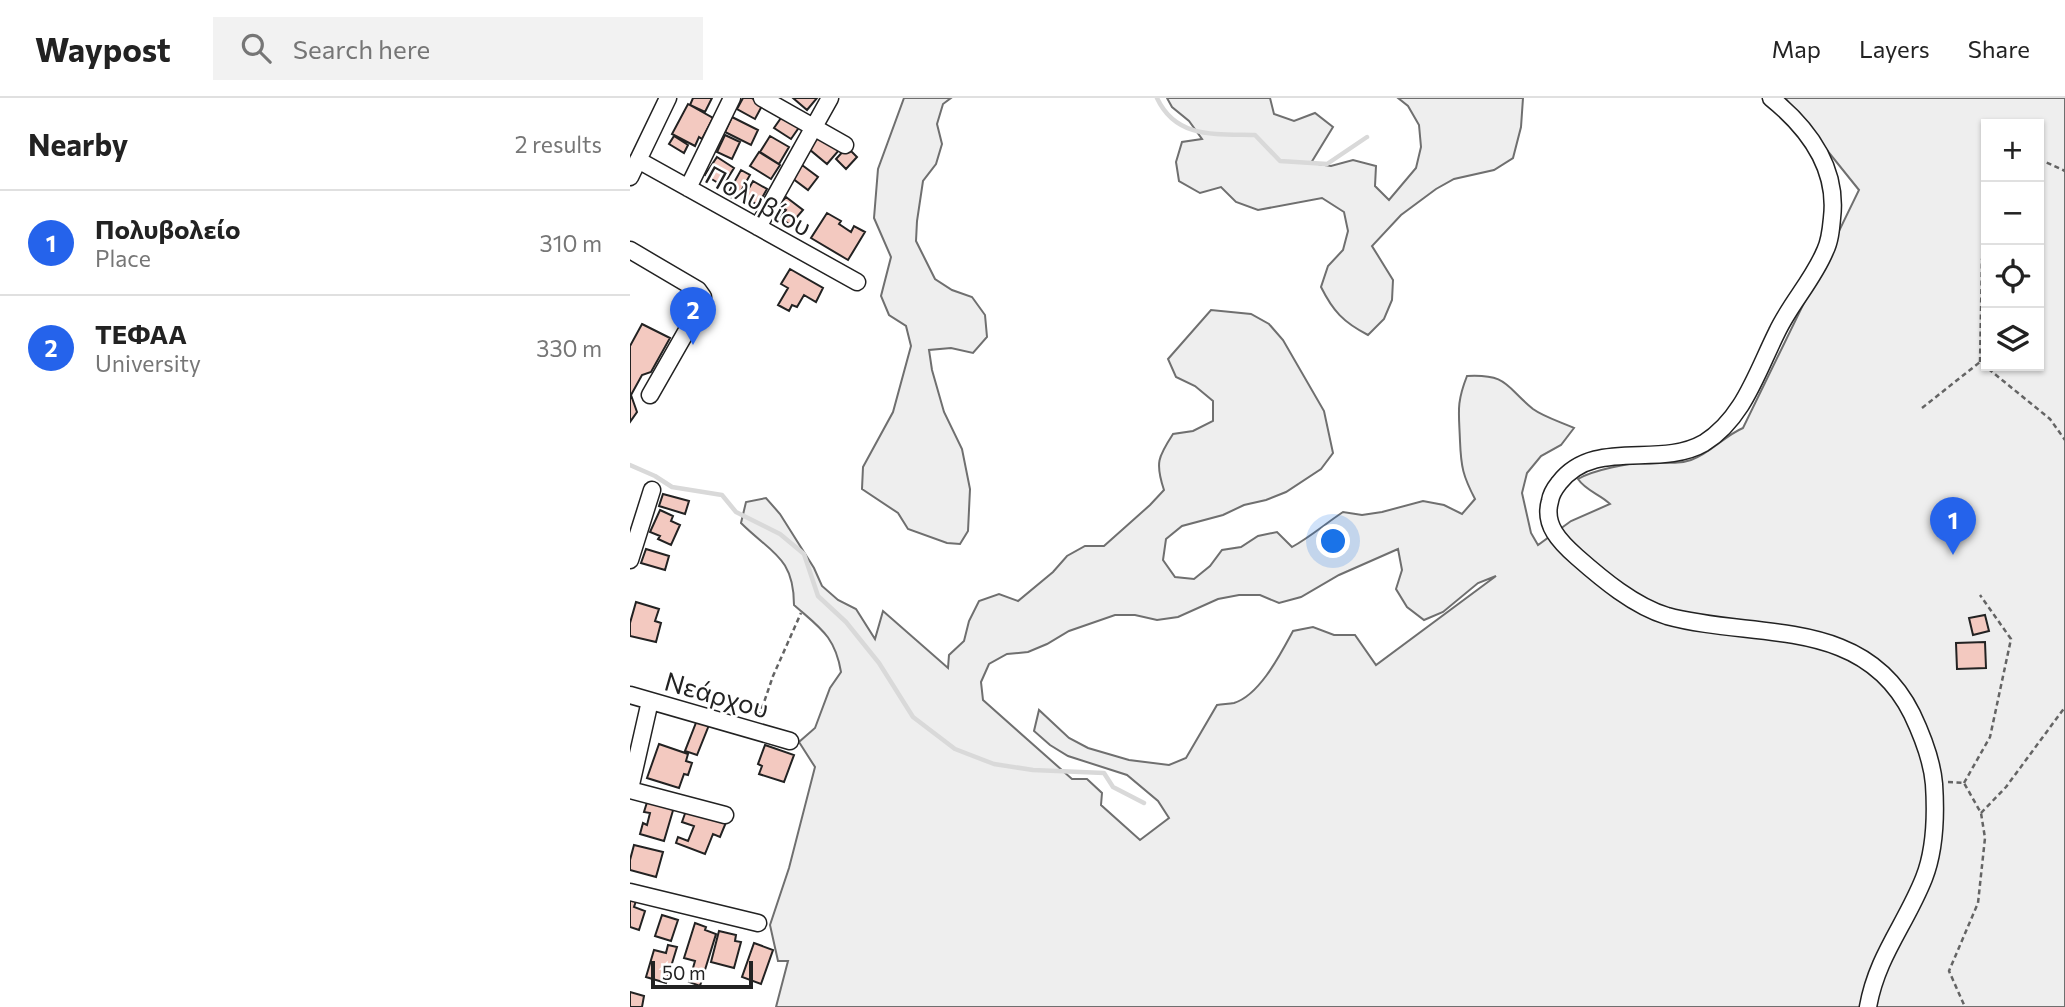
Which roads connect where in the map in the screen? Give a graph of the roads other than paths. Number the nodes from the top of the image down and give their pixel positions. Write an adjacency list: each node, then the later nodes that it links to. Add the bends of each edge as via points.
1 (668, 98): 8 (street)
2 (732, 98): 10 (street)
3 (762, 98): 6 (street)
4 (830, 98): 6 (street)
5 (1771, 98): 24 (street, via 1798,122 1826,167 1833,211 1826,250 1729,422 1690,450 1603,458 1579,465 1551,496 1548,514 1556,537 1588,567 1652,610 1813,638 1878,669 1905,702 1922,736 1934,781 1933,843 1925,876 1877,972)
6 (814, 127): 7 (street); 11 (street)
7 (845, 145)
8 (638, 160): 9 (street); 10 (street, Πολυβίου)
9 (630, 177)
10 (688, 188): 11 (street, Πολυβίου)
11 (758, 227): 13 (street, Πολυβίου)
12 (630, 250): 14 (street, via 703,297)
13 (857, 282)
14 (650, 395)
15 (652, 490): 16 (street)
16 (630, 560)
17 (630, 695): 18 (street, Νεάρχου)
18 (650, 701): 19 (street, Νεάρχου); 20 (street)
19 (790, 741)
20 (630, 789): 21 (street)
21 (725, 815)
22 (630, 892): 23 (street)
23 (758, 923)
24 (1868, 1007)

